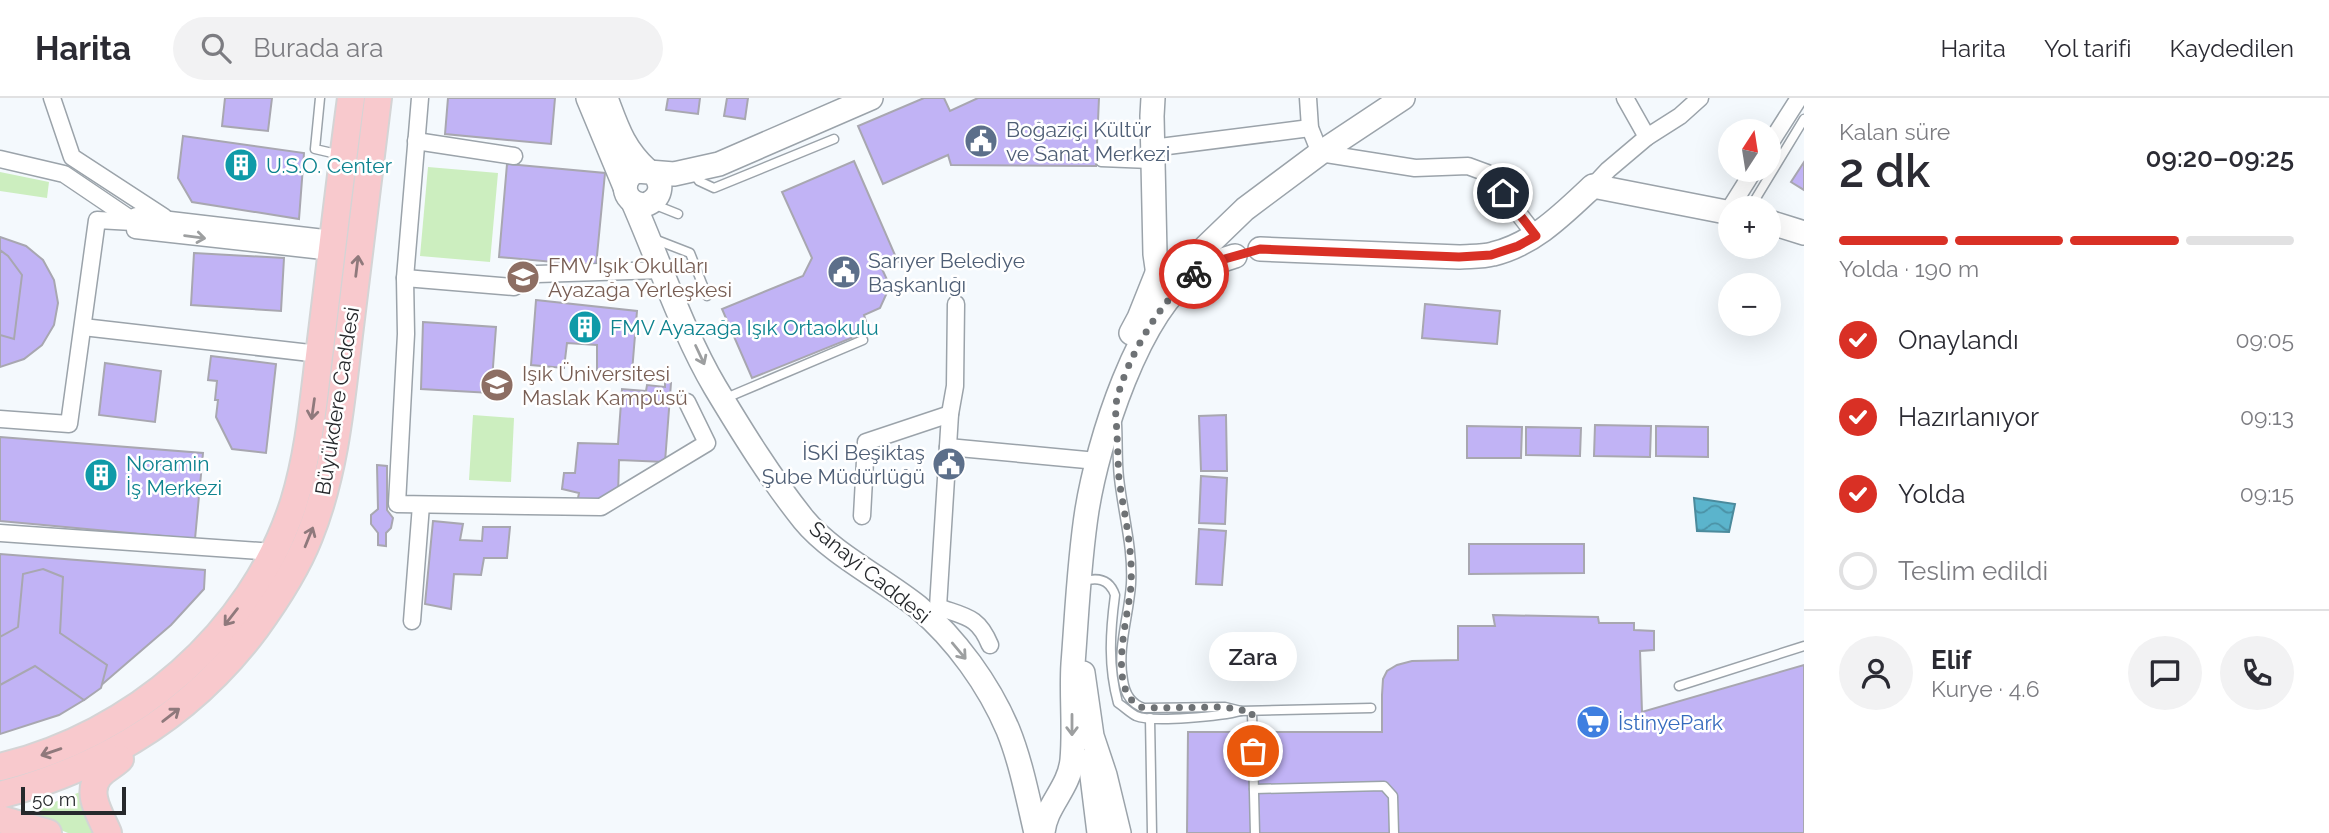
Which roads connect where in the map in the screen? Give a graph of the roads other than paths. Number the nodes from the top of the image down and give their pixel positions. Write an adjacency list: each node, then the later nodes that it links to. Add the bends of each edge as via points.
1 (52, 98): 34 (street, via 72,157)
2 (320, 98): 23 (lane, via 315,149)
3 (351, 98): 23 (main road, Büyükdere Caddesi)
4 (378, 98): 76 (main road, Büyükdere Caddesi, one-way to 4, via 205,687 240,650 286,585 310,536 337,426)
5 (419, 98): 21 (street)
6 (588, 98): 30 (street, Sanayi Caddesi)
7 (606, 98): 30 (street, Sanayi Caddesi)
8 (851, 98): 28 (street, via 712,157)
9 (871, 98): 28 (street)
10 (1308, 98): 18 (street)
11 (1403, 98): 22 (street)
12 (1625, 98): 19 (street)
13 (1700, 98): 19 (street)
14 (1798, 98): 17 (street)
15 (1150, 104): 25 (street)
16 (1804, 119): 31 (lane)
17 (1782, 124)
18 (1310, 128): 22 (street); 25 (street)
19 (1647, 137): 29 (street)
20 (834, 139): 28 (lane, via 714,188 698,181)
21 (416, 141): 24 (street); 47 (street)
22 (1320, 153): 37 (street); 39 (street, via 1415,168 1468,166 1487,173)
23 (343, 155): 41 (main road, Büyükdere Caddesi)
24 (514, 156)
25 (1153, 156): 27 (lane); 45 (street)
26 (0, 159): 35 (street, via 64,174)
27 (1101, 162)
28 (693, 171): 30 (street)
29 (1593, 186): 32 (street); 39 (street)
30 (644, 188): 33 (lane); 40 (street, Sanayi Caddesi)
31 (1757, 196)
32 (1718, 211)
33 (678, 214)
34 (167, 218): 35 (street, via 136,216); 41 (street)
35 (135, 222): 41 (street, one-way to 41, via 135,230); 51 (street, via 97,220)
36 (1781, 226): 38 (street)
37 (1220, 233): 42 (street); 43 (street, via 1222,248); 46 (street)
38 (1804, 233)
39 (1536, 236): 42 (street, via 1491,255 1459,257)
40 (648, 237): 44 (street, Sanayi Caddesi); 48 (lane, via 690,253)
41 (332, 246): 53 (main road, Büyükdere Caddesi)
42 (1260, 249): 43 (street)
43 (1235, 256): 46 (street)
44 (663, 270): 47 (street, via 537,274 514,287); 54 (street, Sanayi Caddesi, one-way to 54)
45 (1157, 272): 46 (street, via 1171,264); 50 (street, via 1160,288); 60 (street, via 1104,399 1095,439)
46 (1189, 273): 50 (street)
47 (405, 278): 61 (street, via 397,504)
48 (707, 296)
49 (956, 304): 57 (street, via 956,386)
50 (1153, 320): 56 (street)
51 (83, 327): 53 (street); 58 (street, via 69,424)
52 (863, 340): 54 (lane)
53 (319, 354): 64 (main road, Büyükdere Caddesi, one-way to 64, via 300,479)
54 (723, 400): 83 (street, Sanayi Caddesi, one-way to 83, via 805,522 919,609 974,670 1009,733)
55 (687, 402): 61 (street, via 707,443 601,507)
56 (1116, 402): 60 (street); 72 (lane, via 1131,585 1122,657 1129,697 1144,708 1225,707)
57 (950, 414): 59 (street); 62 (street, via 866,442)
58 (0, 419)
59 (948, 447): 60 (street); 68 (street, via 938,607 983,628)
60 (1097, 461): 65 (street)
61 (421, 505): 66 (street)
62 (862, 516)
63 (0, 533): 64 (street)
64 (274, 552): 77 (main road, Büyükdere Caddesi, one-way to 77, via 251,592 212,641 166,685 96,732 60,749)
65 (1079, 583): 67 (street); 74 (lane, via 1096,579 1113,588 1110,662 1118,703 1136,716)
66 (412, 621)
67 (1077, 632): 75 (street); 84 (street, one-way to 84, via 1069,778 1049,812)
68 (990, 645)
69 (1804, 646): 70 (lane)
70 (1679, 686)
71 (1371, 708): 73 (lane)
72 (1241, 711): 73 (lane); 74 (lane)
73 (1252, 712): 78 (lane)
74 (1150, 718): 87 (lane)
75 (1092, 736): 85 (street, via 1090,772); 86 (street)
76 (138, 738): 79 (main road, Büyükdere Caddesi, via 70,773); 82 (main road, via 95,783 94,802)
77 (0, 767)
78 (1254, 789): 88 (lane); 89 (lane, via 1384,786 1393,796)
79 (0, 795)
80 (0, 819): 81 (main road)
81 (48, 833)
82 (108, 833)
83 (1036, 833)
84 (1043, 833)
85 (1099, 833)
86 (1119, 833)
87 (1152, 833)
88 (1255, 833)
89 (1394, 833)

